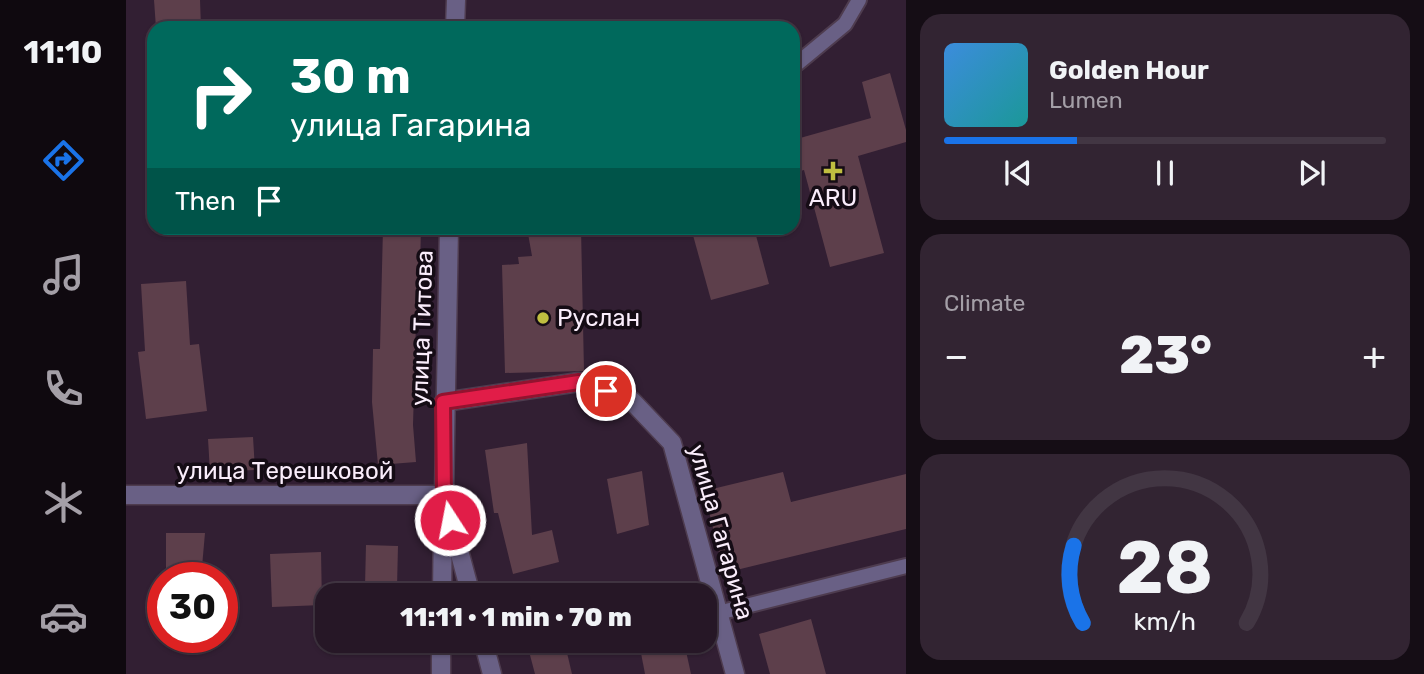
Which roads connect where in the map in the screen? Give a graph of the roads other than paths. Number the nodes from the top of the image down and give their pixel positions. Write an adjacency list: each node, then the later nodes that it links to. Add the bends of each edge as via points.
1 (456, 0): 3 (street)
2 (859, 0): 4 (lane, via 845,24)
3 (455, 21)
4 (800, 61)
5 (449, 235): 6 (street, улица Титова)
6 (443, 402): 8 (street, улица Титова); 12 (street, улица Гагарина, via 579,382 632,401 672,443)
7 (126, 495): 8 (street, улица Терешковой)
8 (444, 495): 10 (street); 11 (street, улица Титова)
9 (906, 566): 12 (lane)
10 (442, 583)
11 (468, 583)
12 (718, 613): 17 (street, улица Гагарина)
13 (441, 653): 15 (street)
14 (486, 653): 16 (street)
15 (441, 674)
16 (492, 674)
17 (735, 674)

